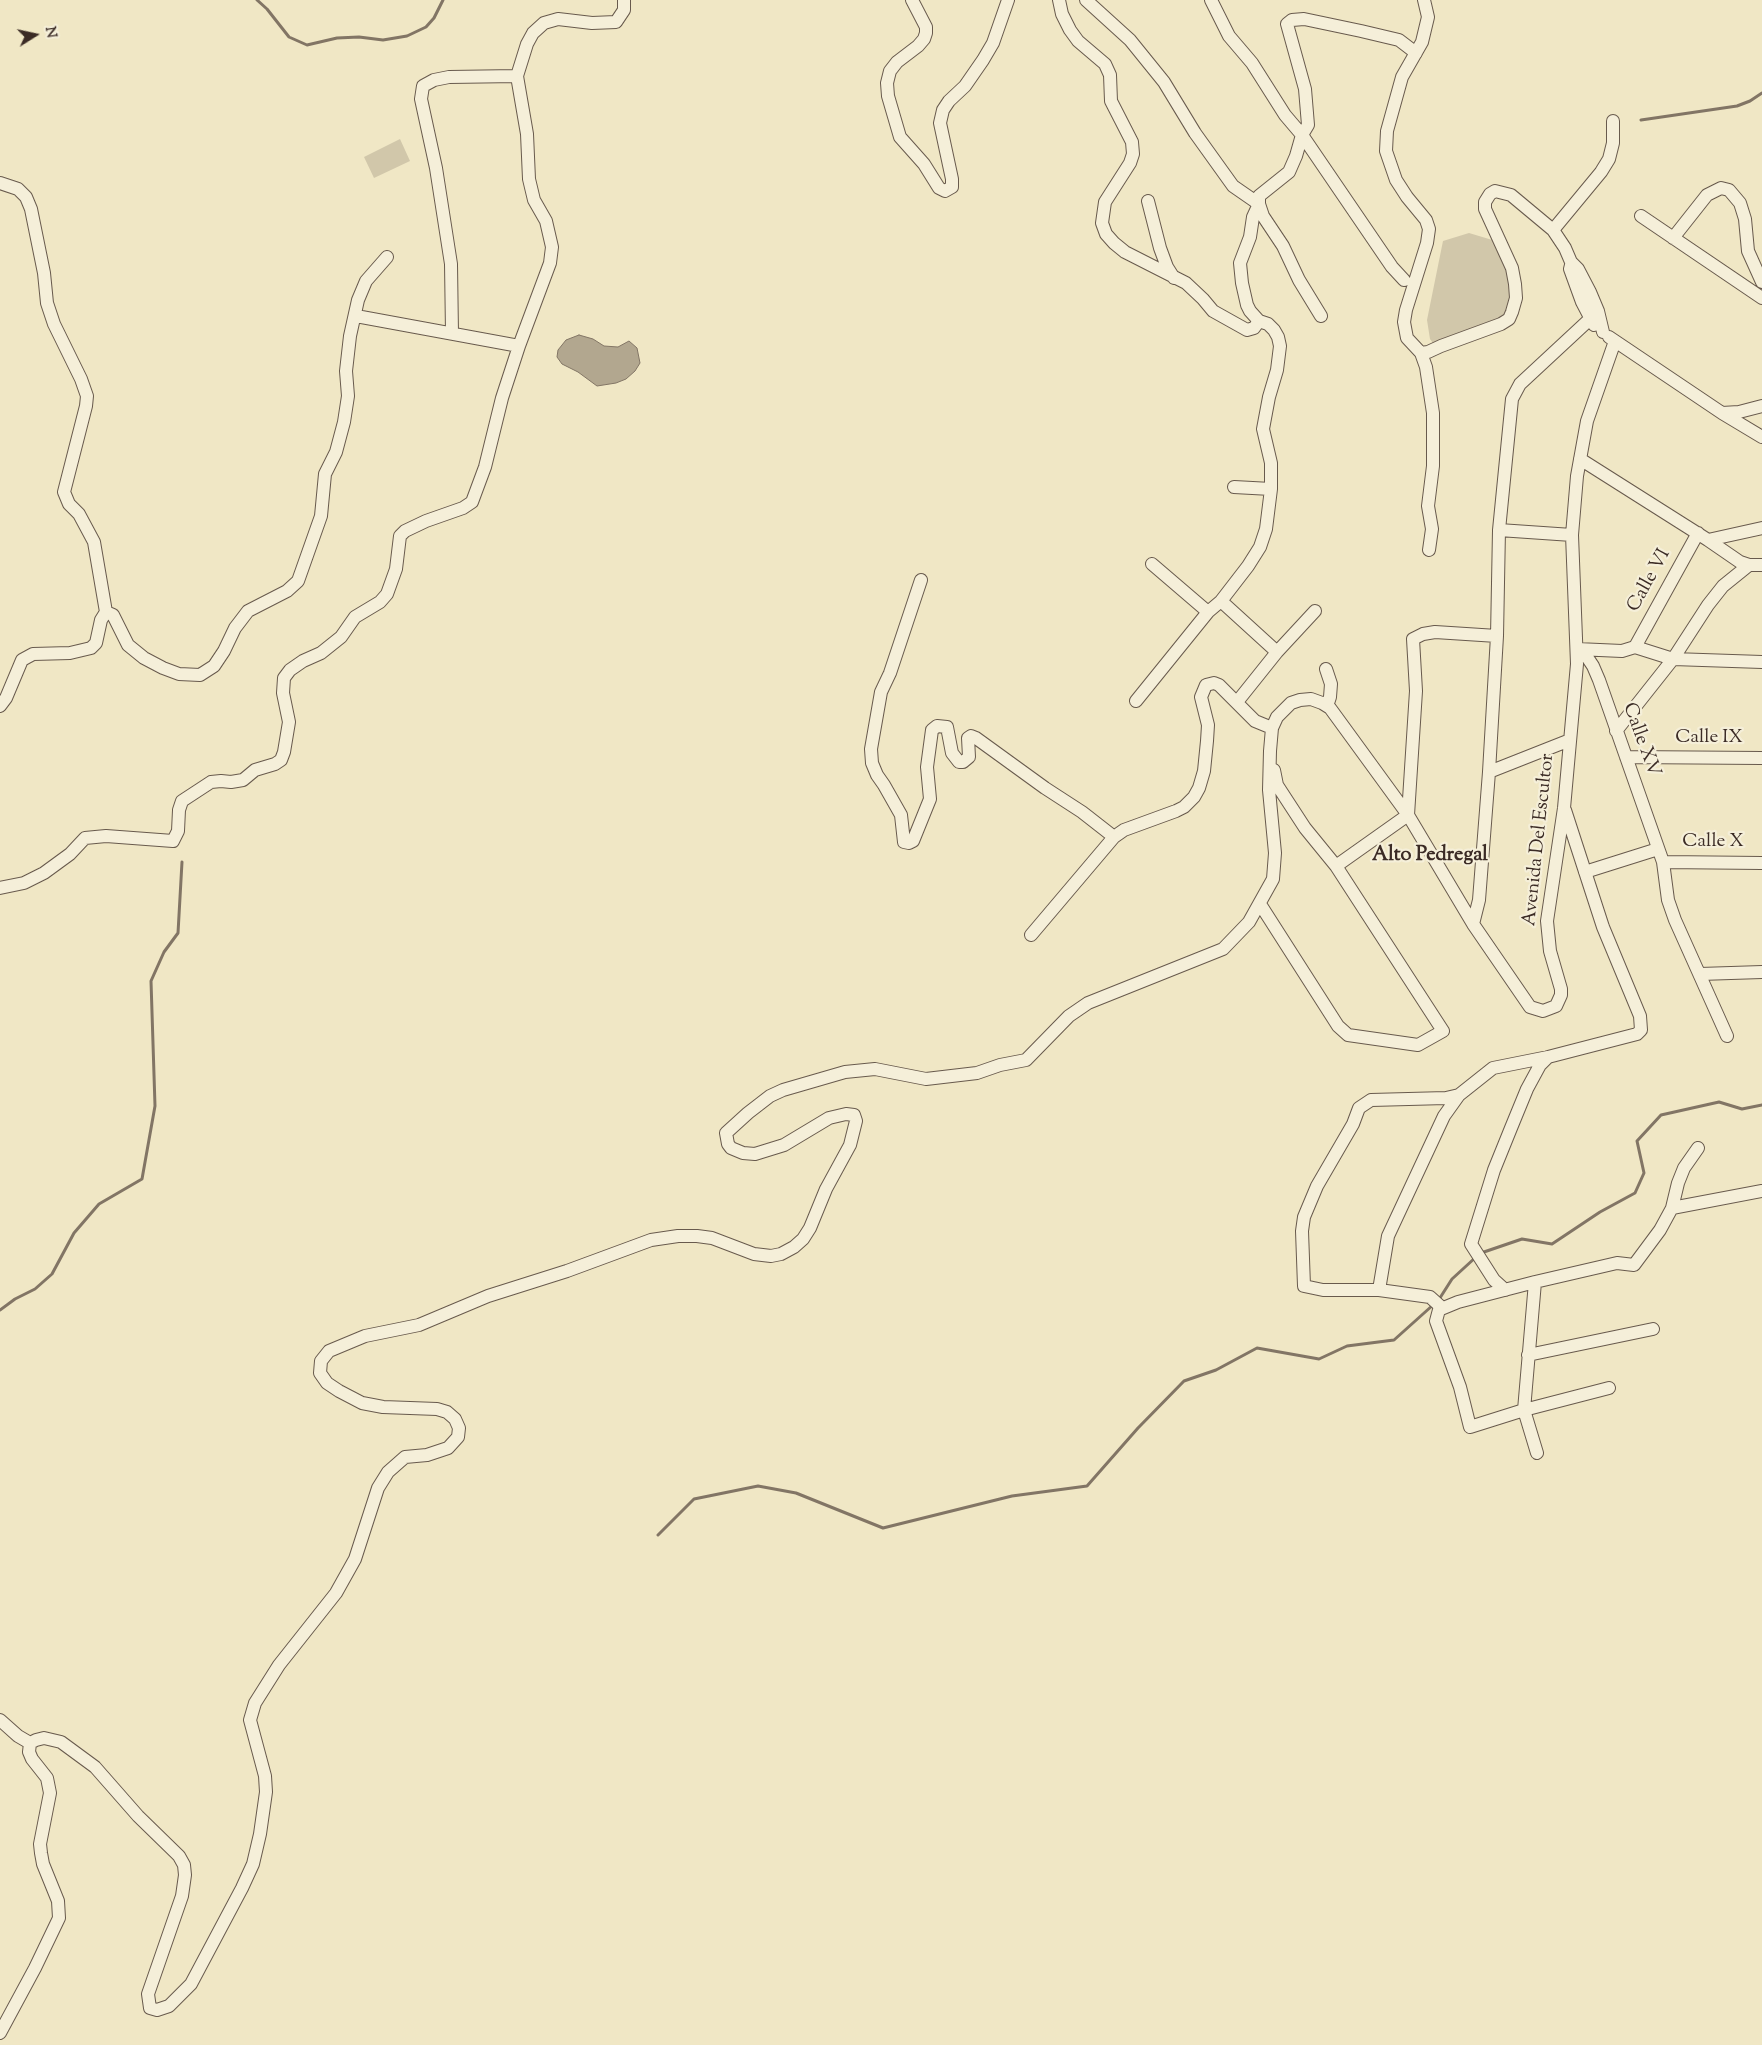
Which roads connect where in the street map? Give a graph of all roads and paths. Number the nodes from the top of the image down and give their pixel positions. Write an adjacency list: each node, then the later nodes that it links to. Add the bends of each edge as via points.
1 (624, 0): 9 (street, via 624,10 616,22 558,19 544,24 526,44)
2 (912, 0): 3 (street, via 926,33 924,40 890,71 888,96 900,137 924,164 938,188 945,191 952,187 952,179 940,123 943,110 983,60 993,43)
3 (1008, 0)
4 (1059, 0): 20 (street, via 1070,30 1105,64 1110,75 1111,101 1132,142 1130,163 1105,202 1102,223 1106,234 1125,252)
5 (1086, 0): 14 (street, via 1130,40 1164,82 1233,186)
6 (1211, 0): 11 (street, via 1229,36)
7 (1424, 0): 8 (street, via 1428,17)
8 (1416, 52): 11 (street, via 1399,40 1304,19 1292,20 1287,24 1307,107 1308,125); 32 (street, via 1402,77 1387,131 1386,151 1396,180 1426,220 1429,229 1404,322 1407,338)
9 (517, 76): 29 (street, via 449,77 423,86 421,99 451,264); 31 (street, via 527,134 529,179 552,246 550,263)
10 (1612, 121): 16 (street, via 1613,142 1609,159)
11 (1302, 135): 14 (street, via 1289,172 1259,196); 21 (street)
12 (0, 183): 49 (street, via 18,189 31,209 47,303 87,396 64,492 94,542)
13 (1148, 201): 20 (street, via 1160,248)
14 (1259, 204): 25 (street); 27 (street, via 1240,263 1247,305)
15 (1641, 216): 17 (street)
16 (1553, 230): 19 (street, via 1566,248); 32 (street, via 1511,195 1495,191 1490,194 1485,202 1486,215 1512,268 1516,284 1512,312 1501,324)
17 (1673, 238): 22 (street, via 1707,195 1721,188 1729,190 1740,203 1745,219 1746,244); 23 (street)
18 (387, 257): 24 (street, via 366,281)
19 (1571, 262): 26 (street, via 1570,269); 28 (street, via 1590,292)
20 (1174, 278): 27 (street, via 1186,284 1213,311 1242,328 1250,329)
21 (1404, 280)
22 (1762, 282)
23 (1762, 298)
24 (356, 316): 29 (street); 49 (street, via 346,371 348,396 344,422 336,452 325,474 322,516 298,581 288,591 248,611 214,666 200,675 179,674 144,658 128,645 113,615)
25 (1321, 316)
26 (1590, 319): 28 (street); 40 (street, via 1520,384 1512,399)
27 (1259, 321): 38 (street, via 1274,330 1280,346 1263,429 1271,463)
28 (1603, 332): 30 (street)
29 (452, 333): 31 (street)
30 (1615, 341): 34 (street); 36 (street, Avenida Del Escultor, via 1588,421)
31 (519, 346): 77 (street, via 472,502 405,531 400,536 396,570 387,594 355,617 341,637 321,653 290,670 284,678 289,722 280,760 255,770 242,780 211,782 182,801 178,831 173,841 106,836 85,838 44,873 24,883)
32 (1422, 353): 43 (street, via 1434,413 1428,506 1432,529)
33 (1762, 406): 34 (street)
34 (1722, 413): 35 (street)
35 (1762, 437)
36 (1580, 459): 41 (street, Avenida Del Escultor); 42 (street)
37 (1234, 487): 38 (street)
38 (1271, 489): 47 (street, via 1266,529 1260,547)
39 (1762, 528): 42 (street)
40 (1499, 530): 41 (street); 51 (street)
41 (1572, 535): 53 (street, Avenida Del Escultor)
42 (1703, 536): 45 (street, via 1740,562); 52 (street, Calle VI)
43 (1429, 550)
44 (1152, 564): 50 (street)
45 (1756, 565): 55 (street, via 1723,586)
46 (921, 580): 71 (street, via 881,692 871,749 877,775 900,815 904,842 909,844 913,841 930,799 927,767 932,730 937,726 947,727 952,753 959,762 969,757 968,738 976,738)
47 (1221, 601): 50 (street); 54 (street)
48 (1315, 611): 54 (street)
49 (106, 612): 60 (street, via 96,643 91,648 70,653 33,654 22,660)
50 (1208, 612): 58 (street)
51 (1497, 636): 68 (street); 70 (street, via 1435,632 1413,639 1416,691)
52 (1635, 647): 53 (street, via 1622,651); 55 (street)
53 (1577, 649): 63 (street, Calle XV, via 1593,666); 64 (street, Avenida Del Escultor)
54 (1277, 652): 59 (street)
55 (1673, 659): 56 (street); 63 (street)
56 (1762, 662)
57 (1326, 669): 61 (street, via 1331,684)
58 (1136, 700)
59 (1237, 702): 62 (street, via 1255,721); 71 (street, via 1214,682 1206,685 1201,693 1208,725 1204,771 1194,797 1176,811 1124,830)
60 (0, 706)
61 (1327, 706): 62 (street, via 1311,700 1295,701 1282,710); 70 (street, Avenida Del Escultor)
62 (1272, 728): 67 (street)
63 (1616, 731): 65 (street, Calle XV)
64 (1570, 740): 68 (street); 69 (street, Avenida Del Escultor)
65 (1626, 757): 66 (street, Calle IX); 72 (street, Calle XV)
66 (1762, 758)
67 (1269, 760): 75 (street, via 1277,785 1304,828); 78 (street, via 1275,868)
68 (1489, 772): 79 (street)
69 (1564, 808): 76 (street); 79 (street, Avenida Del Escultor, via 1547,920 1550,951 1561,989 1556,1006 1543,1011 1530,1007)
70 (1408, 815): 75 (street); 79 (street, Avenida Del Escultor)
71 (1114, 837): 80 (street)
72 (1658, 848): 73 (street, Calle XV); 76 (street)
73 (1663, 862): 74 (street, Calle X); 82 (street, via 1668,900)
74 (1762, 863)
75 (1336, 866): 78 (street, via 1443,1031 1418,1045 1348,1035 1338,1026)
76 (1585, 872): 84 (street, via 1640,1016 1641,1030 1637,1034)
77 (0, 888)
78 (1260, 904): 99 (street, via 1242,932 1223,949 1088,1003 1069,1016 1026,1060 1000,1064 977,1073 926,1079 875,1069 844,1072 770,1096 726,1133 731,1148 755,1154 784,1145 829,1118 846,1114 854,1115 856,1121 850,1145 826,1189 810,1228 798,1243 781,1254 754,1254 712,1238 697,1236 651,1240 488,1296 419,1326 365,1336 329,1351 321,1361 320,1373 327,1383 362,1403 447,1412 457,1423 458,1437 448,1448 427,1455 405,1457 388,1472 378,1488 355,1559 336,1593 279,1665 256,1703 250,1720 266,1792 253,1864 191,1984 169,2006 157,2010 150,2008 148,1994 182,1896 185,1875 182,1860 85,1758 53,1740 44,1738)
79 (1473, 924)
80 (1031, 935)
81 (1762, 972): 82 (street)
82 (1700, 974): 83 (street)
83 (1727, 1036)
84 (1548, 1057): 85 (street, via 1493,1068); 91 (street, via 1527,1089 1471,1244 1494,1280)
85 (1459, 1095): 90 (street, via 1444,1116 1388,1236); 90 (street, via 1371,1100 1359,1108 1304,1217 1304,1286 1324,1290)
86 (1698, 1148): 88 (street, via 1684,1168)
87 (1762, 1191): 88 (street)
88 (1672, 1208): 89 (street, via 1634,1264 1617,1263)
89 (1535, 1282): 91 (street); 94 (street)
90 (1379, 1290): 92 (street, via 1430,1297)
91 (1505, 1290): 92 (street)
92 (1440, 1308): 96 (street, via 1436,1322 1460,1387 1470,1427)
93 (1653, 1329): 94 (street)
94 (1528, 1355): 96 (street)
95 (1609, 1388): 96 (street)
96 (1524, 1410): 97 (street)
97 (1537, 1453)
98 (0, 1720): 99 (street)
99 (30, 1743): 100 (street, via 29,1752 49,1785 40,1844 43,1864 58,1901 59,1918)
100 (0, 2033)

